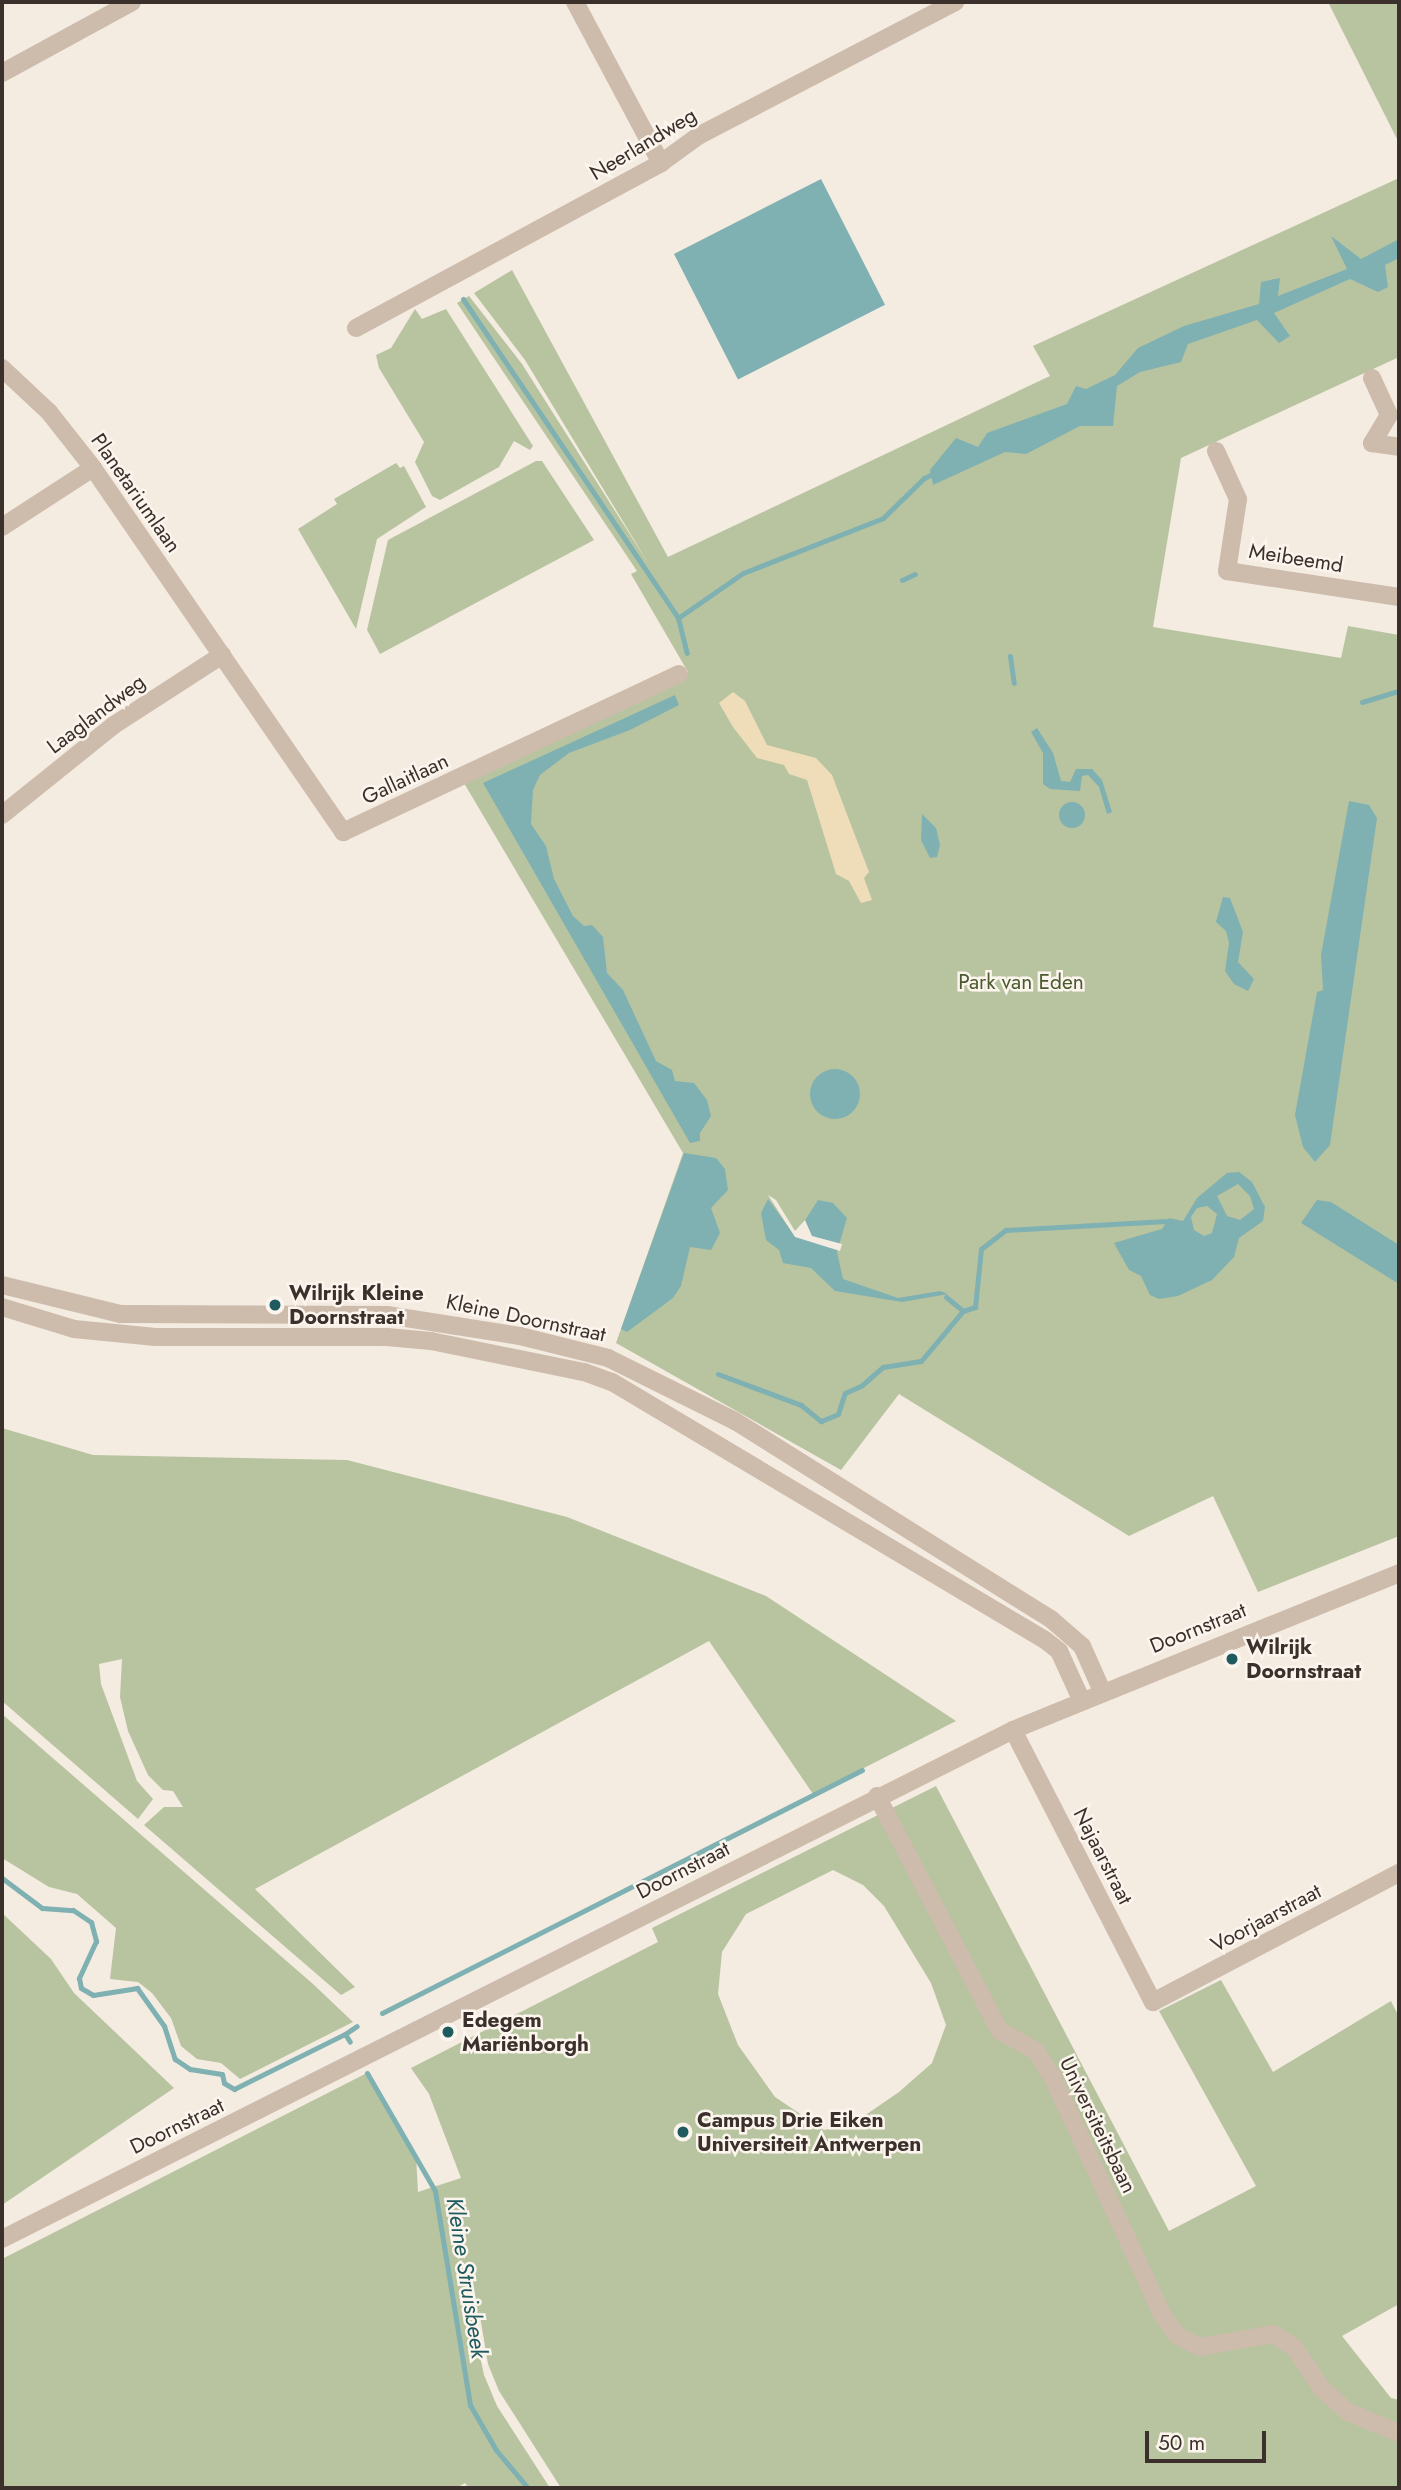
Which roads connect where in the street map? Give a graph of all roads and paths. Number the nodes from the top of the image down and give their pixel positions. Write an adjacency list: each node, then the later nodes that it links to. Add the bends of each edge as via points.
1 (132, 2): 4 (street)
2 (575, 2): 5 (street)
3 (956, 2): 5 (street, Neerlandweg, via 698,136)
4 (2, 73)
5 (661, 163): 6 (street, Neerlandweg)
6 (356, 328)
7 (2, 368): 11 (street, Planetariumlaan, via 49,412)
8 (1372, 378): 9 (street, via 1389,415 1372,443)
9 (1399, 447)
10 (1216, 451): 13 (street, Meibeemd, via 1238,499 1227,571)
11 (93, 468): 12 (street); 14 (street, Planetariumlaan)
12 (2, 527)
13 (1399, 597)
14 (222, 655): 15 (street, Gallaitlaan, via 343,832); 16 (street, Laaglandweg, via 114,724)
15 (679, 674)
16 (2, 815)
17 (2, 1285): 20 (street, Kleine Doornstraat, via 120,1314 387,1315 520,1336 608,1358 735,1421 1052,1620 1082,1646)
18 (2, 1307): 21 (street, Kleine Doornstraat, via 75,1329 156,1337 431,1341 603,1379 661,1408 1045,1640 1059,1651)
19 (1399, 1573): 20 (street, Doornstraat)
20 (1102, 1691): 21 (street, Doornstraat)
21 (1081, 1699): 22 (street, Doornstraat)
22 (1013, 1730): 23 (street, Doornstraat); 25 (street, Najaarstraat)
23 (877, 1796): 26 (street, Doornstraat); 27 (street, Universiteitsbaan, via 1000,2031 1036,2051 1053,2078 1164,2318 1178,2336 1200,2347 1273,2334 1294,2347 1322,2390 1348,2412)
24 (1399, 1872): 25 (street, Voorjaarstraat)
25 (1153, 2002)
26 (2, 2239)
27 (1399, 2433)

